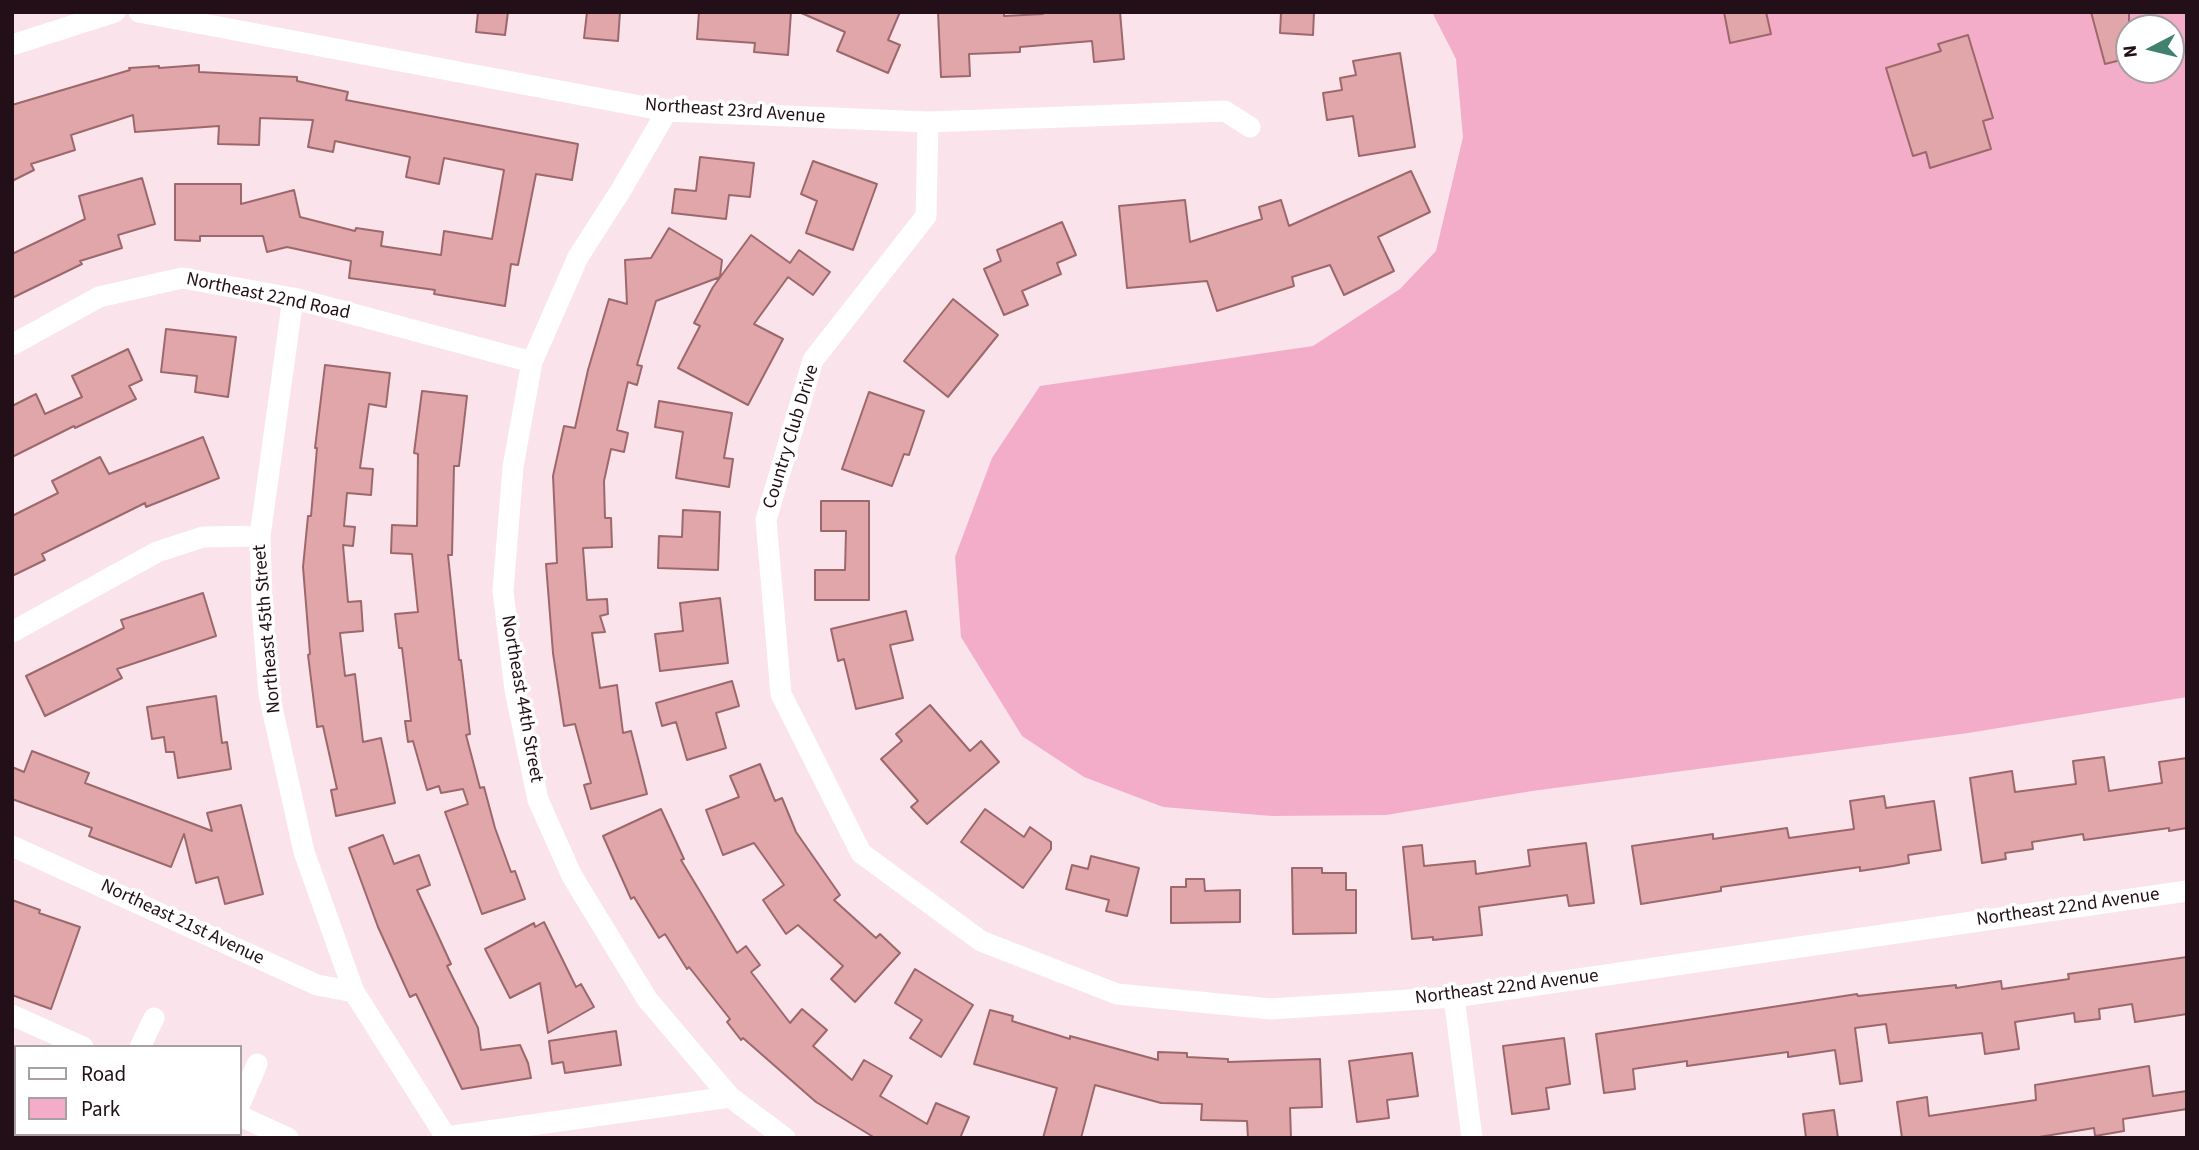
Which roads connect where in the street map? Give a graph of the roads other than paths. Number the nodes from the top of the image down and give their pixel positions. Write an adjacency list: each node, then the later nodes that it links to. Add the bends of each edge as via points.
1 (115, 12): 3 (street)
2 (139, 12): 4 (street, Northeast 23rd Avenue)
3 (12, 45)
4 (667, 111): 5 (street, Northeast 23rd Avenue); 9 (street, Northeast 44th Street, via 578,257)
5 (928, 122): 6 (street, Northeast 23rd Avenue, via 1225,111); 13 (street, Country Club Drive, via 926,216 813,360 766,520 781,694)
6 (1250, 127)
7 (293, 298): 8 (street, Northeast 22nd Road, via 183,278 99,296); 9 (street, Northeast 22nd Road); 10 (street, Northeast 45th Street)
8 (12, 345)
9 (532, 362): 22 (street, Northeast 44th Street, via 513,467 503,590 515,690 538,800 572,876 647,999)
10 (260, 536): 11 (street, via 203,537 157,552); 15 (street, Northeast 45th Street, via 270,694 304,852)
11 (12, 632)
12 (12, 846): 15 (street, Northeast 21st Avenue, via 317,985)
13 (861, 853): 16 (street, Northeast 22nd Avenue, via 981,941 1117,994 1271,1009)
14 (2187, 891): 16 (street, Northeast 22nd Avenue)
15 (354, 992): 27 (street, Northeast 45th Street)
16 (1454, 997): 29 (street)
17 (12, 1015): 19 (street)
18 (154, 1018): 20 (street)
19 (79, 1045)
20 (141, 1045)
21 (257, 1064): 23 (street)
22 (730, 1097): 27 (street); 28 (street)
23 (242, 1099)
24 (242, 1117): 25 (street)
25 (265, 1133): 26 (street)
26 (288, 1138)
27 (446, 1138)
28 (785, 1138)
29 (1472, 1138)

